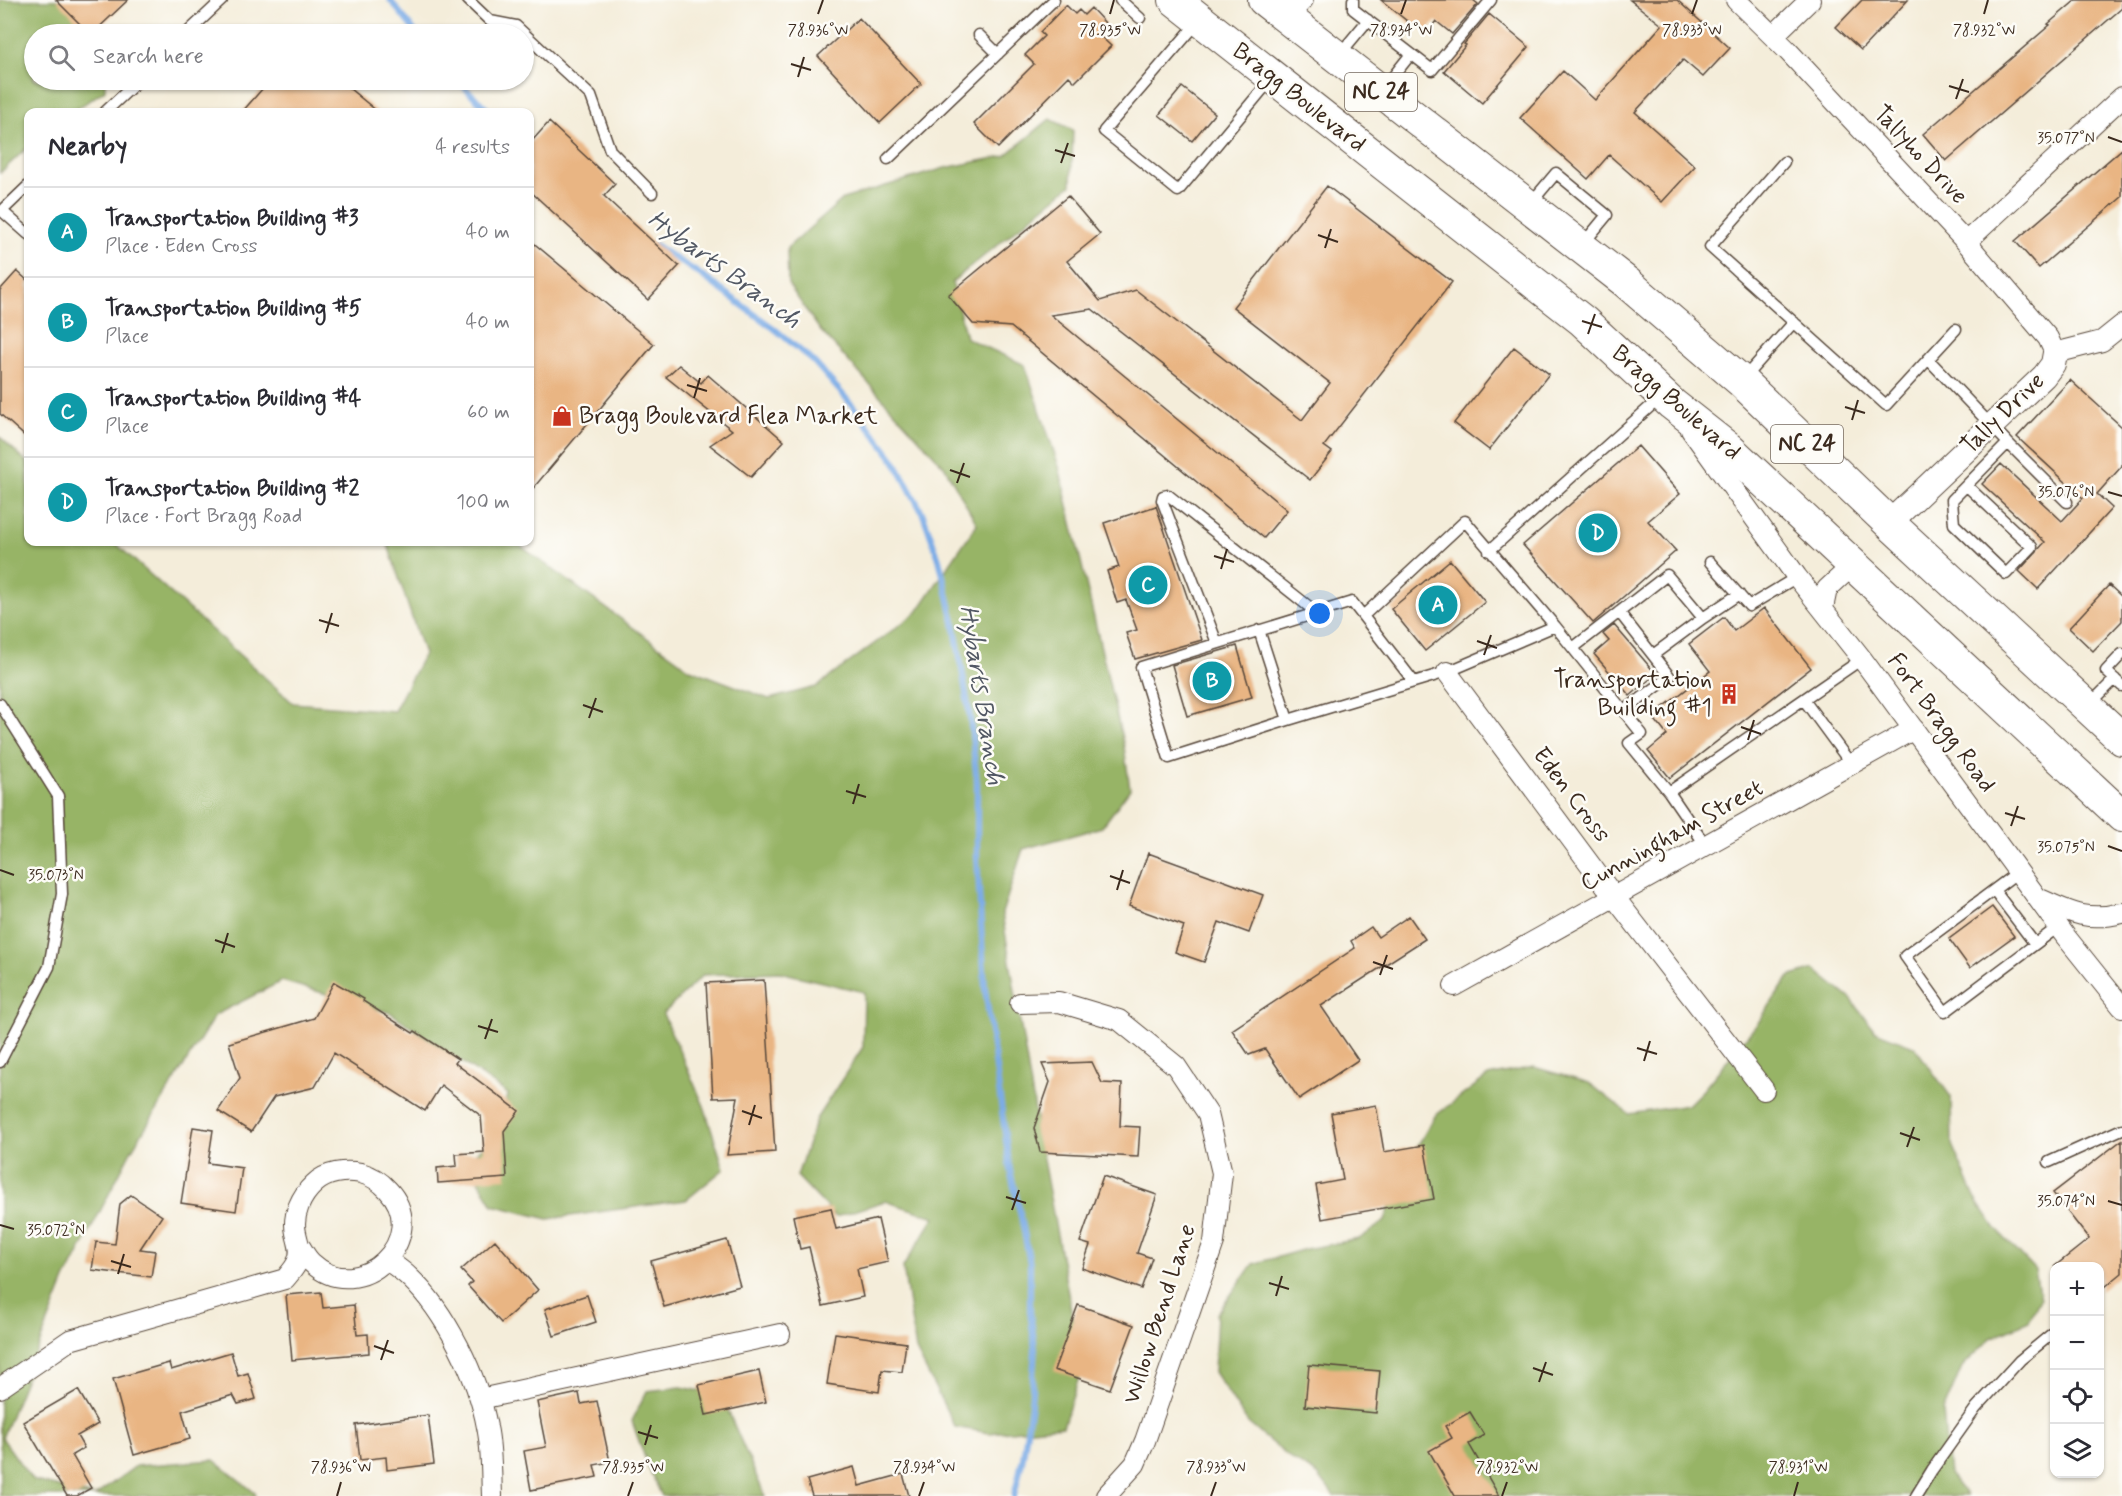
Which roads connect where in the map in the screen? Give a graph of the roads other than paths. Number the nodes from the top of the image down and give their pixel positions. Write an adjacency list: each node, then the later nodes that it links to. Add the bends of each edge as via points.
1 (222, 0): 14 (lane)
2 (468, 0): 15 (lane, via 490,21)
3 (1054, 0): 19 (lane)
4 (1120, 0): 11 (lane)
5 (1175, 0): 12 (main road, Bragg Boulevard / NC 24)
6 (1353, 0): 13 (lane, via 1353,9)
7 (1491, 0): 20 (lane, via 1432,70)
8 (1736, 0): 17 (street, Tallyho Drive)
9 (1810, 0): 17 (street)
10 (1284, 6): 21 (main road, NC 24)
11 (1140, 18)
12 (1200, 20): 22 (main road, Bragg Boulevard / NC 24); 22 (lane, via 1104,131 1178,191)
13 (1368, 20): 20 (lane); 21 (lane)
14 (197, 24)
15 (506, 24)
16 (979, 35): 19 (lane)
17 (1774, 35): 33 (street, Tallyho Drive)
18 (534, 43): 30 (lane, via 591,96 610,150)
19 (998, 54): 27 (lane)
20 (1411, 54): 24 (lane)
21 (1337, 57): 24 (main road, NC 24)
22 (1272, 77): 41 (main road, Bragg Boulevard / NC 24, via 1583,321)
23 (128, 90): 26 (lane)
24 (1381, 92): 31 (main road, NC 24)
25 (2122, 97): 33 (street)
26 (109, 108)
27 (888, 159)
28 (1784, 162): 35 (lane, via 1710,247)
29 (24, 190): 32 (lane, via 2,212)
30 (652, 193)
31 (1528, 206): 34 (main road, NC 24); 34 (lane, via 1556,173 1607,215)
32 (24, 231)
33 (1966, 242): 38 (street, Tallyho Drive, via 2048,338)
34 (1581, 247): 40 (main road, NC 24)
35 (1794, 321): 39 (lane, via 1886,405); 40 (lane)
36 (2122, 325): 38 (street, Tally Drive, via 2102,341)
37 (1956, 329): 39 (lane)
38 (2055, 353): 42 (street, Tally Drive, via 2044,376)
39 (1928, 359): 42 (lane)
40 (1741, 381): 47 (main road, NC 24)
41 (1667, 400): 48 (lane); 50 (main road, Bragg Boulevard / NC 24, via 1728,448); 51 (street, Fort Bragg Road)
42 (1991, 426): 43 (lane); 45 (street, Tally Drive)
43 (2008, 443): 44 (lane); 46 (lane)
44 (1967, 486): 45 (lane); 45 (lane, via 2032,547 2006,574 1954,524)
45 (1942, 491): 47 (street, Tally Drive)
46 (2067, 502)
47 (1889, 523): 70 (main road, NC 24)
48 (1489, 550): 56 (lane, via 1465,521); 58 (lane)
49 (1710, 562): 52 (lane)
50 (1852, 566): 53 (street, via 1827,589); 77 (main road, Bragg Boulevard / NC 24)
51 (1797, 577): 52 (lane, via 1749,606); 53 (street, Fort Bragg Road)
52 (1739, 594): 57 (lane)
53 (1823, 608): 64 (street, Fort Bragg Road)
54 (1619, 612): 57 (lane, via 1667,575); 61 (lane); 63 (lane)
55 (1317, 613): 56 (lane, via 1352,602); 59 (lane); 60 (lane, via 1168,495 1163,496)
56 (1363, 616): 66 (lane)
57 (1703, 618): 63 (lane)
58 (1556, 626): 61 (lane); 65 (lane)
59 (1260, 630): 60 (lane); 72 (lane)
60 (1217, 643): 72 (lane, via 1141,667 1169,758)
61 (1573, 648): 71 (lane)
62 (2122, 654): 67 (lane, via 2106,671)
63 (1653, 655): 71 (lane, via 1670,677)
64 (1862, 659): 68 (lane); 73 (street, Fort Bragg Road)
65 (1447, 672): 66 (lane); 81 (street, Eden Cross)
66 (1414, 682): 72 (lane)
67 (2119, 682): 70 (lane)
68 (1804, 700): 75 (lane); 76 (lane)
69 (0, 704): 89 (lane, via 58,796 62,894 49,967)
70 (2087, 707): 74 (main road, NC 24)
71 (1624, 711): 76 (lane, via 1642,734 1629,743)
72 (1288, 720)
73 (1914, 729): 75 (street, Cunningham Street); 79 (street, Fort Bragg Road)
74 (2122, 739)
75 (1851, 765): 78 (street, Cunningham Street)
76 (1669, 792): 78 (lane)
77 (2122, 816)
78 (1707, 846): 81 (street, Cunningham Street)
79 (2018, 872): 80 (lane); 82 (street, Fort Bragg Road)
80 (1994, 890): 85 (lane); 85 (lane, via 1905,956 1945,1012)
81 (1615, 898): 86 (street, Cunningham Street); 90 (street, Eden Cross)
82 (2038, 898): 83 (street, Fort Bragg Road, via 2087,917); 84 (street, Fort Bragg Road)
83 (2122, 913)
84 (2058, 927): 85 (lane); 88 (street, Fort Bragg Road)
85 (2035, 944)
86 (1454, 986)
87 (1020, 1003): 100 (street, Willow Bend Lane, via 1059,1002 1119,1020 1176,1066 1208,1114 1222,1173 1214,1242 1145,1441 1135,1464)
88 (2122, 1007)
89 (0, 1062)
90 (1764, 1090)
91 (2122, 1129): 92 (lane)
92 (2049, 1162)
93 (300, 1248): 94 (street, via 327,1273 345,1277 363,1275); 94 (street, via 296,1212 303,1195 332,1173 351,1171 381,1182 393,1195 401,1226 398,1242); 97 (street, via 298,1261 285,1279 70,1340)
94 (387, 1260): 98 (street, via 409,1277 451,1332)
95 (780, 1334): 98 (street)
96 (2050, 1336): 101 (lane, via 2019,1359 1976,1408)
97 (0, 1388)
98 (480, 1400): 99 (street, via 491,1453)
99 (492, 1496)
100 (1106, 1496)
101 (1916, 1496)

